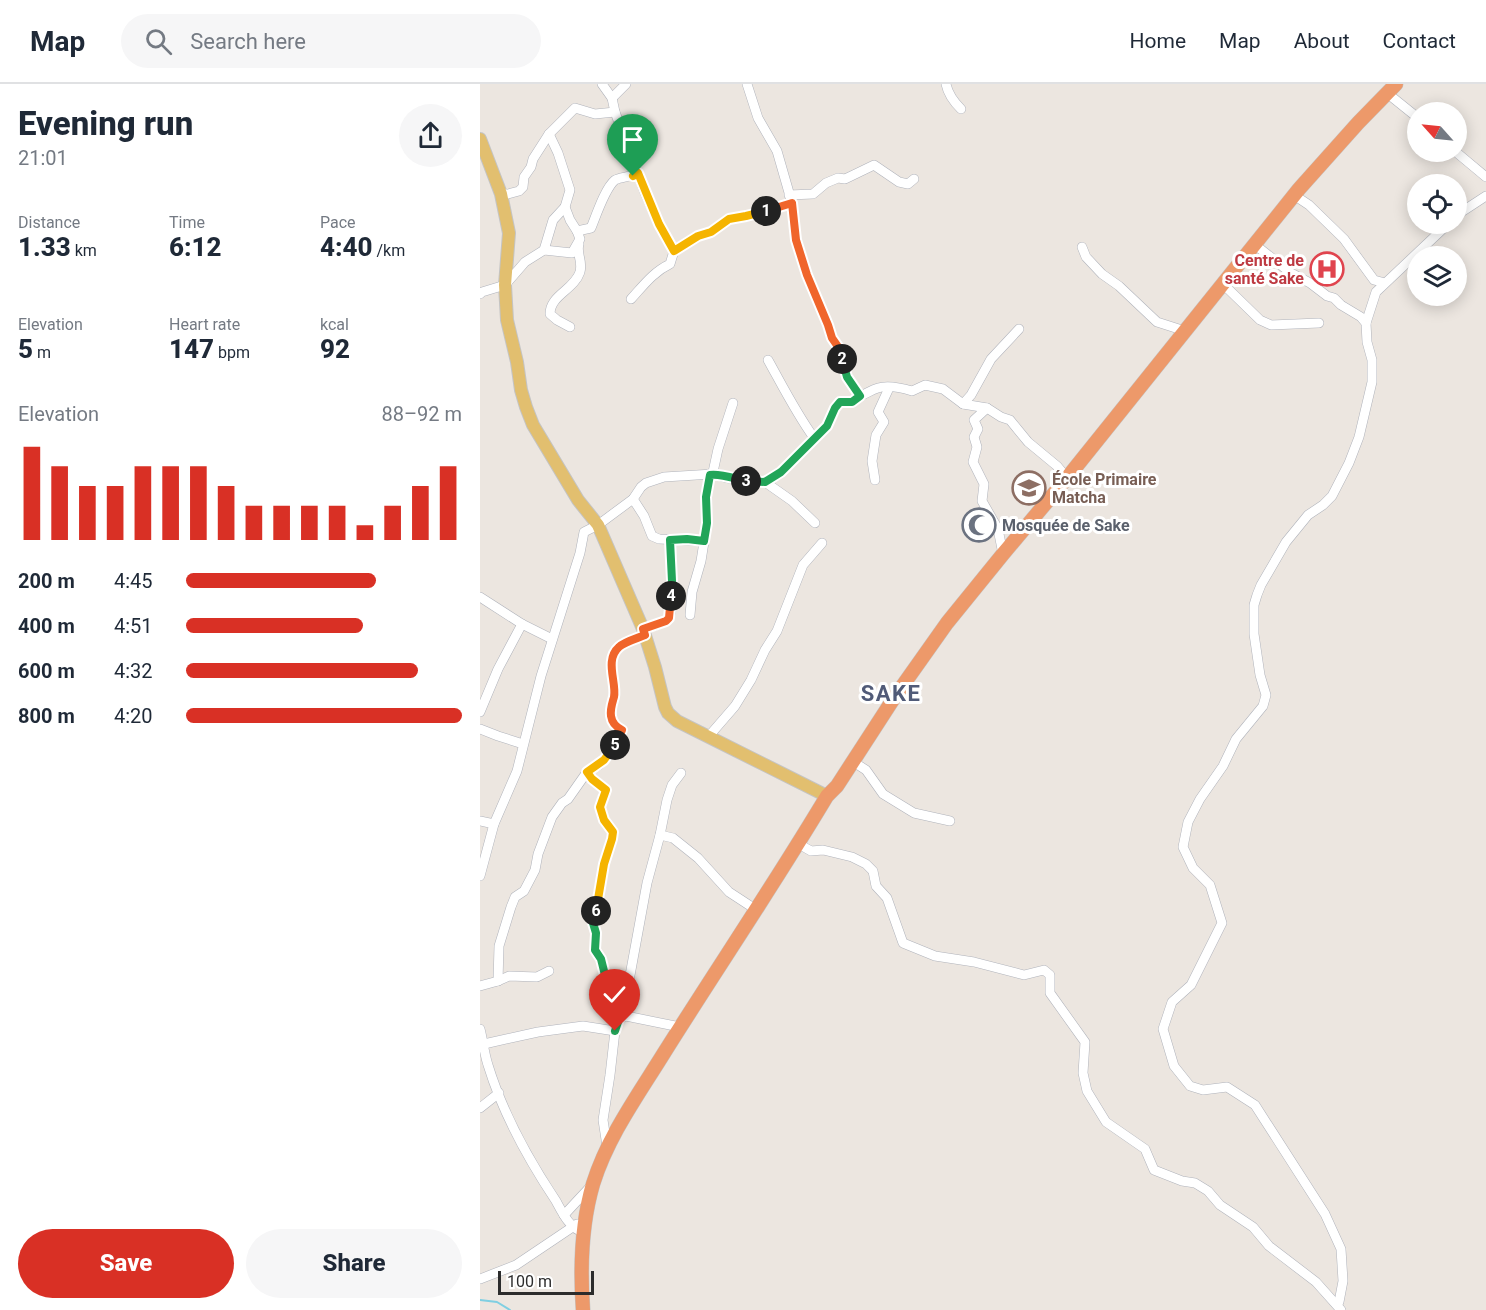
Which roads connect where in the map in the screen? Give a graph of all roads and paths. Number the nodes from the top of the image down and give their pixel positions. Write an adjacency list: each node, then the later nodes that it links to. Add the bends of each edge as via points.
1 (602, 84): 6 (street)
2 (626, 84): 6 (street)
3 (747, 84): 19 (street, via 758,118 777,151)
4 (946, 84): 8 (street)
5 (1391, 89): 7 (street); 17 (highway)
6 (612, 98): 9 (street)
7 (1407, 106)
8 (961, 109)
9 (615, 112): 10 (street, via 596,114 575,108); 13 (street)
10 (549, 134): 16 (street, via 524,177 523,188); 20 (street, via 570,190)
11 (480, 139): 16 (main road)
12 (1467, 161): 14 (street)
13 (638, 173): 23 (street, via 617,179 604,196 591,228); 27 (street)
14 (1486, 177)
15 (914, 179): 19 (street, via 908,184 899,182 874,165 826,183 813,194)
16 (501, 194): 30 (main road, via 509,233)
17 (1294, 195): 24 (highway); 28 (street, via 1344,239 1374,280)
18 (1486, 196): 21 (street)
19 (790, 199): 27 (street, via 729,219); 40 (street, via 796,240 807,275 841,351 847,377)
20 (565, 207): 23 (street); 26 (street, via 553,220)
21 (1467, 208)
22 (1437, 234): 28 (street)
23 (579, 235): 26 (street, via 572,253); 35 (street, via 579,274 550,307 550,314)
24 (1254, 244): 29 (highway); 34 (street)
25 (1082, 247): 37 (street, via 1102,274 1157,322)
26 (544, 250): 30 (street, via 525,262)
27 (674, 251): 32 (street, via 670,264 660,268)
28 (1385, 283): 34 (street, via 1376,292)
29 (1223, 284): 33 (street, via 1260,320 1271,325); 37 (highway)
30 (505, 285): 31 (street); 51 (main road, via 507,320 521,390 533,425 578,500)
31 (480, 294)
32 (630, 299)
33 (1319, 322)
34 (1366, 323): 91 (street, via 1372,382 1359,437 1332,496 1308,515 1286,542 1261,585 1254,605 1254,634 1266,695 1263,706 1236,739 1188,822 1184,847 1193,868 1210,885 1222,923 1191,986 1172,1002 1163,1029 1174,1066 1190,1086 1203,1090 1227,1087 1255,1105 1325,1214 1341,1249)
35 (570, 327)
36 (1019, 329): 42 (street, via 991,359)
37 (1185, 331): 46 (highway)
38 (768, 360): 44 (street)
39 (890, 388): 40 (street, via 881,387); 42 (street, via 912,391 924,385 934,386 943,388); 47 (street, via 878,412 884,422 876,435 872,461)
40 (860, 396): 44 (street, via 852,402 840,402 827,426)
41 (733, 403): 45 (street)
42 (963, 404): 43 (street)
43 (987, 408): 46 (street, via 1010,420); 55 (street, via 974,420 978,429 973,462 984,484 982,501 998,529)
44 (814, 438): 48 (street, via 781,472)
45 (710, 475): 48 (street); 49 (street, via 655,479 641,487); 53 (street)
46 (1067, 478): 55 (highway)
47 (875, 480)
48 (765, 482): 50 (street)
49 (633, 499): 51 (street); 52 (street, via 652,536)
50 (815, 523)
51 (598, 525): 59 (main road); 60 (street, via 584,532)
52 (670, 540): 53 (street); 59 (street, via 670,614 666,621)
53 (704, 541): 57 (street)
54 (822, 543): 63 (street, via 803,565 777,631 751,680)
55 (1003, 554): 65 (highway, via 947,623)
56 (481, 600): 58 (street)
57 (690, 615)
58 (522, 624): 60 (street); 61 (street)
59 (644, 632): 63 (main road, via 668,713); 66 (street, via 619,647 613,657 611,717 622,730 604,760)
60 (552, 639): 64 (street)
61 (480, 712)
62 (480, 729): 64 (street)
63 (709, 736): 68 (main road)
64 (523, 744): 71 (street, via 517,771)
65 (852, 761): 68 (highway); 70 (street, via 866,770 890,799 914,813)
66 (587, 772): 77 (street, via 552,817 535,870 524,891 515,897 498,946); 79 (street, via 606,790 600,807 613,832 593,923 595,950)
67 (681, 774): 72 (street, via 672,785)
68 (827, 796): 73 (highway)
69 (480, 821): 71 (street)
70 (950, 821)
71 (494, 824): 74 (street)
72 (660, 835): 75 (street, via 673,838 729,892); 79 (street)
73 (797, 846): 75 (highway); 91 (street, via 852,856 866,864 873,872 876,886 887,898 903,943 935,956 1024,975 1047,972 1050,993 1085,1042 1083,1073 1087,1091 1106,1122 1145,1149 1154,1170 1208,1191)
74 (481, 870)
75 (759, 908): 80 (highway)
76 (549, 971): 77 (street, via 537,977 510,976)
77 (498, 981): 78 (street)
78 (480, 986)
79 (620, 1015): 80 (street); 82 (street)
80 (680, 1027): 86 (highway)
81 (480, 1029): 83 (street)
82 (615, 1031): 83 (street, via 583,1026); 86 (street, via 603,1120)
83 (484, 1044): 84 (street)
84 (499, 1093): 85 (street); 88 (street, via 533,1167)
85 (480, 1108)
86 (607, 1146): 87 (highway)
87 (594, 1182): 88 (street); 89 (highway)
88 (564, 1215): 89 (street)
89 (580, 1226): 90 (street, via 516,1266); 92 (highway)
90 (480, 1279)
91 (1340, 1306)
92 (583, 1310)

